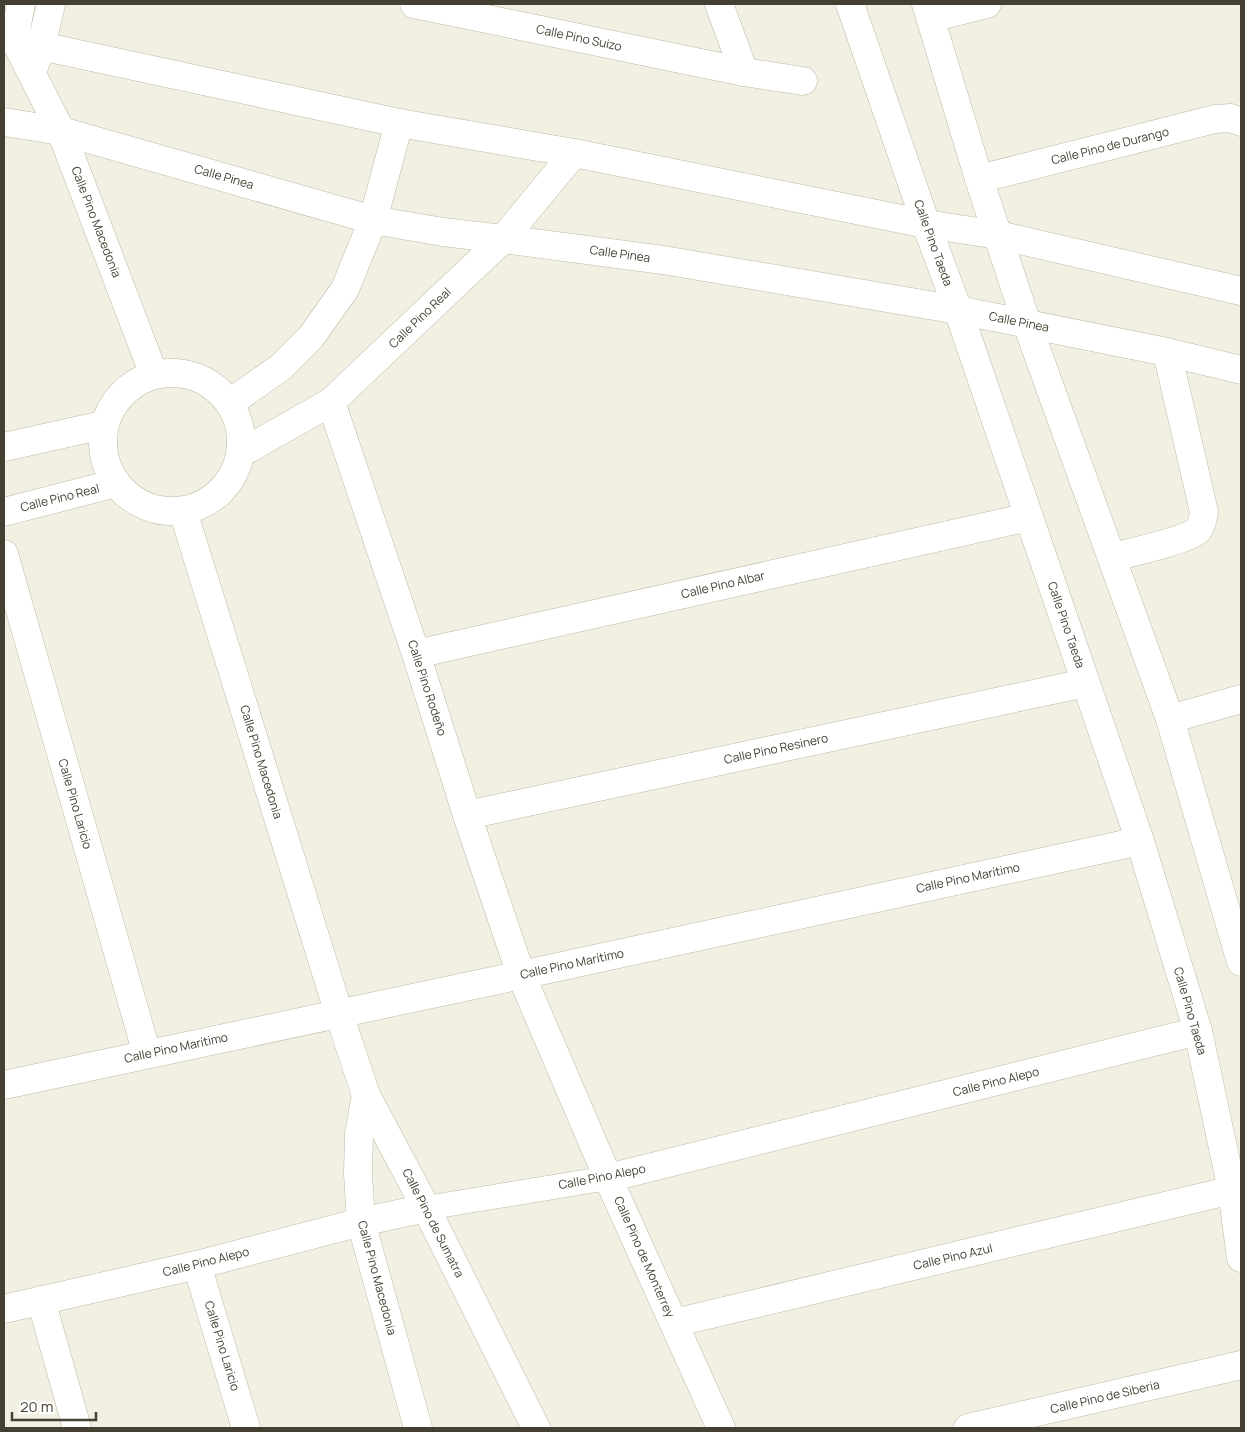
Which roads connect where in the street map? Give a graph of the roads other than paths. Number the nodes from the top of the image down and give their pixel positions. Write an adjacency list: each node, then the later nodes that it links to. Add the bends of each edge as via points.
1 (21, 4): 8 (street)
2 (51, 4): 9 (street)
3 (414, 4): 11 (street, Calle Pino Suizo)
4 (719, 4): 11 (street)
5 (850, 4): 20 (street, Calle Pino Taeda)
6 (987, 4): 7 (street)
7 (928, 11): 18 (street)
8 (9, 38): 9 (street); 10 (street, Calle Pino Macedonia)
9 (41, 46): 10 (street); 15 (street)
10 (32, 72): 16 (street, Calle Pino Macedonia)
11 (744, 72): 12 (street, Calle Pino Suizo)
12 (803, 81)
13 (4, 122): 16 (street, Calle Pinea)
14 (1241, 122): 18 (street, Calle Pino de Durango, via 1232,118 1215,119)
15 (398, 123): 17 (street); 19 (street)
16 (62, 131): 19 (street, Calle Pinea); 28 (street, Calle Pino Macedonia)
17 (574, 153): 20 (street); 22 (street, Calle Pino Real)
18 (979, 179): 21 (street)
19 (373, 220): 22 (street, Calle Pinea); 30 (street, via 345,289 311,337 281,367)
20 (926, 224): 21 (street); 24 (street, Calle Pino Taeda)
21 (998, 235): 23 (street); 25 (street)
22 (504, 239): 24 (street, Calle Pinea, via 663,260); 29 (street, Calle Pino Real)
23 (1241, 290)
24 (958, 310): 25 (street, Calle Pinea); 37 (street, Calle Pino Taeda)
25 (1027, 324): 26 (street, Calle Pinea); 39 (street)
26 (1167, 352): 27 (street, Calle Pinea); 39 (street, via 1204,512 1203,520 1196,532 1184,537)
27 (1241, 370)
28 (154, 375): 30 (street, via 175,372 196,377 215,387); 31 (street, via 135,383 119,397)
29 (331, 402): 33 (street, Calle Pino Real); 40 (street, Calle Pino Rodeño)
30 (230, 403): 33 (street, via 240,427)
31 (104, 425): 32 (street); 34 (street, via 102,445)
32 (4, 447)
33 (241, 453): 35 (street, via 234,474 221,492 204,504)
34 (116, 483): 35 (street, via 146,507); 36 (street, Calle Pino Real)
35 (183, 511): 48 (street, Calle Pino Macedonia)
36 (4, 512)
37 (1029, 516): 40 (street, Calle Pino Albar); 41 (street, Calle Pino Taeda)
38 (4, 554): 50 (street, Calle Pino Laricio)
39 (1113, 557): 43 (street)
40 (416, 654): 44 (street, Calle Pino Rodeño)
41 (1085, 683): 44 (street, Calle Pino Resinero); 45 (street, Calle Pino Taeda)
42 (1241, 699): 43 (street)
43 (1170, 719): 46 (street)
44 (467, 815): 47 (street, Calle Pino Rodeño)
45 (1140, 841): 47 (street, Calle Pino Marítimo); 49 (street, Calle Pino Taeda)
46 (1241, 962)
47 (521, 976): 48 (street, Calle Pino Marítimo); 53 (street, Calle Pino de Monterrey)
48 (339, 1014): 50 (street, Calle Pino Marítimo); 52 (street, Calle Pino de Sumatra)
49 (1198, 1031): 53 (street, Calle Pino Alepo); 54 (street, Calle Pino Taeda)
50 (147, 1054): 51 (street, Calle Pino Marítimo)
51 (4, 1085)
52 (366, 1095): 55 (street, Calle Pino de Sumatra); 56 (street, Calle Pino Macedonia, via 359,1134)
53 (608, 1178): 55 (street, Calle Pino Alepo); 61 (street, Calle Pino de Monterrey)
54 (1232, 1190): 57 (street, Calle Pino Taeda); 61 (street, Calle Pino Azul)
55 (426, 1208): 56 (street, Calle Pino Alepo); 66 (street, Calle Pino de Sumatra)
56 (361, 1222): 58 (street, Calle Pino Alepo); 65 (street, Calle Pino Macedonia)
57 (1241, 1258)
58 (197, 1264): 59 (street, Calle Pino Alepo); 64 (street, Calle Pino Laricio)
59 (41, 1300): 60 (street, Calle Pino Alepo); 63 (street)
60 (4, 1310)
61 (674, 1323): 67 (street, Calle Pino de Monterrey)
62 (1241, 1365): 68 (street, Calle Pino de Siberia)
63 (77, 1428)
64 (246, 1428)
65 (418, 1428)
66 (536, 1428)
67 (721, 1428)
68 (968, 1428)

